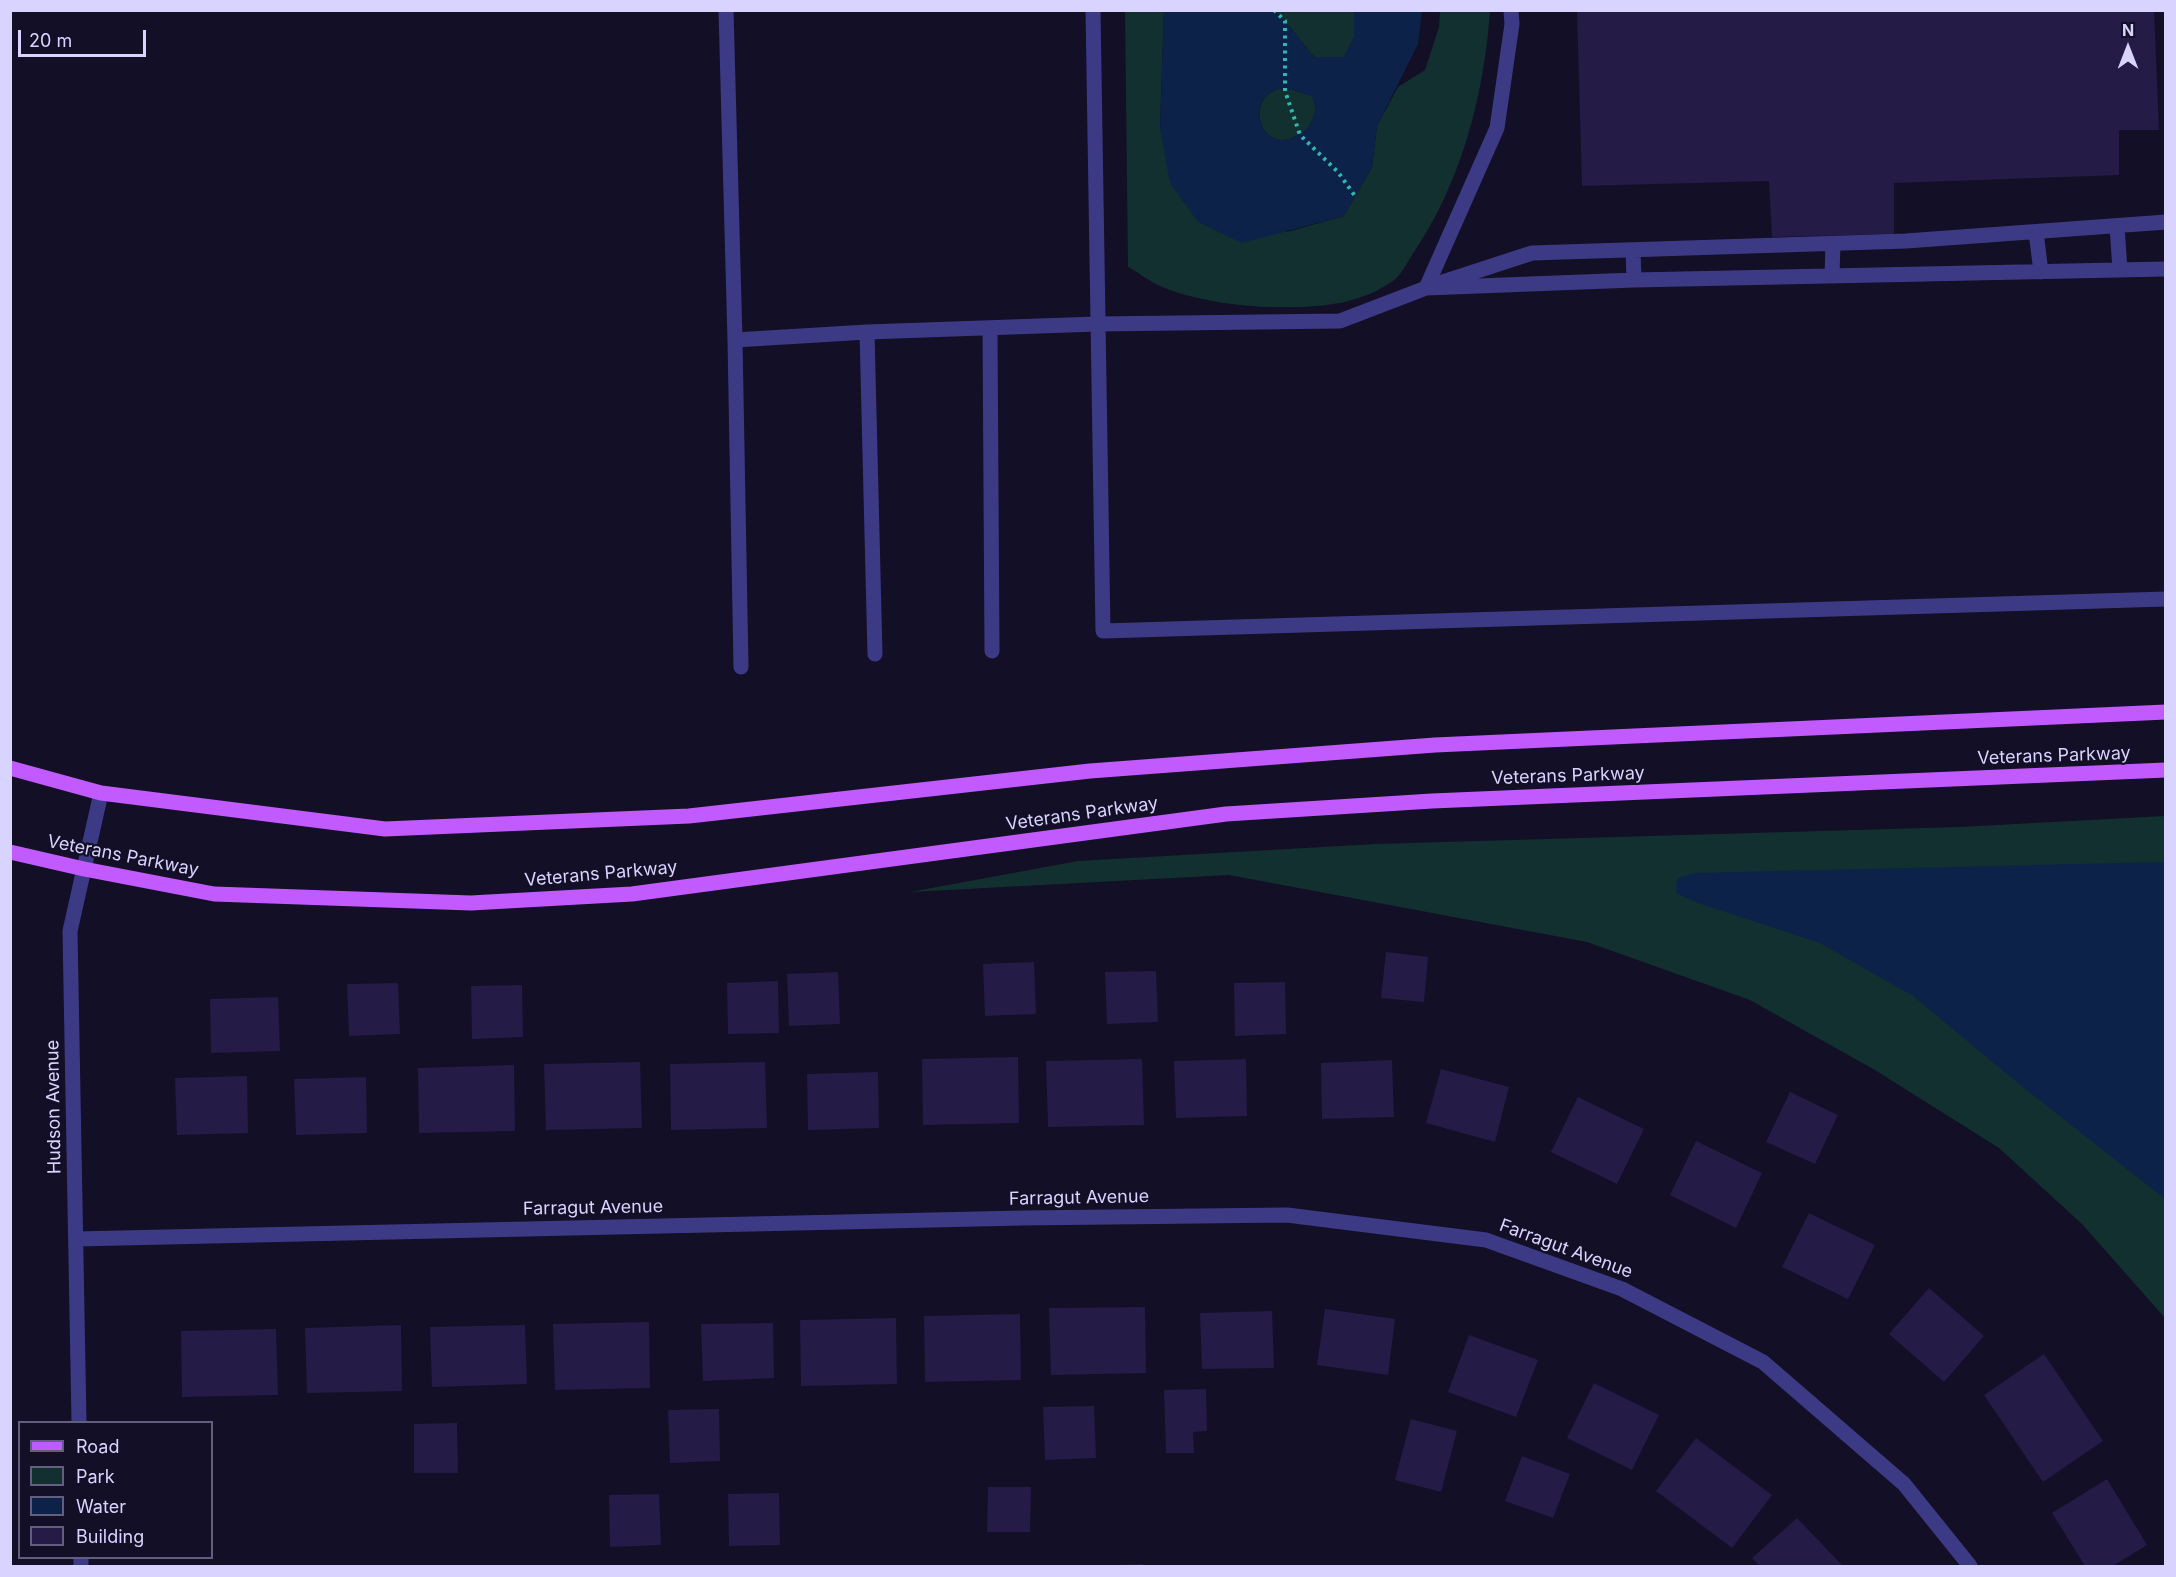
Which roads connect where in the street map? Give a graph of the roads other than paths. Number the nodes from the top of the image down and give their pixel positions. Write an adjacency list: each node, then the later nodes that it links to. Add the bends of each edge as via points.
1 (726, 10): 18 (street)
2 (1093, 10): 15 (street)
3 (1511, 10): 14 (street, via 1497,128)
4 (2166, 222): 5 (street)
5 (2117, 226): 6 (street); 10 (street)
6 (2036, 231): 7 (street); 11 (street)
7 (1833, 244): 8 (street); 12 (street)
8 (1634, 250): 13 (street); 14 (street, via 1532,254)
9 (2166, 269): 10 (street)
10 (2120, 270): 11 (street)
11 (2041, 272): 12 (street)
12 (1832, 276): 13 (street)
13 (1634, 280): 14 (street)
14 (1426, 288): 15 (street, via 1340,321)
15 (1097, 324): 16 (street); 19 (street, via 1103,632)
16 (990, 328): 17 (street); 20 (street)
17 (867, 332): 18 (street); 21 (street)
18 (735, 340): 22 (street)
19 (2166, 599)
20 (992, 651)
21 (875, 654)
22 (741, 667)
23 (2166, 712): 26 (main road, Veterans Parkway, via 1435,745 1090,771 689,816 385,829)
24 (10, 768): 26 (main road, Veterans Parkway)
25 (2166, 770): 28 (main road, Veterans Parkway, via 1226,814 632,894 471,903 214,894)
26 (101, 793): 28 (street, Hudson Avenue)
27 (10, 852): 28 (main road, Veterans Parkway)
28 (84, 869): 29 (street, Hudson Avenue, via 70,931)
29 (76, 1239): 30 (street, Hudson Avenue); 31 (street, Farragut Avenue, via 1287,1215 1486,1240 1622,1289 1763,1362 1904,1484)
30 (79, 1421)
31 (1970, 1566)

